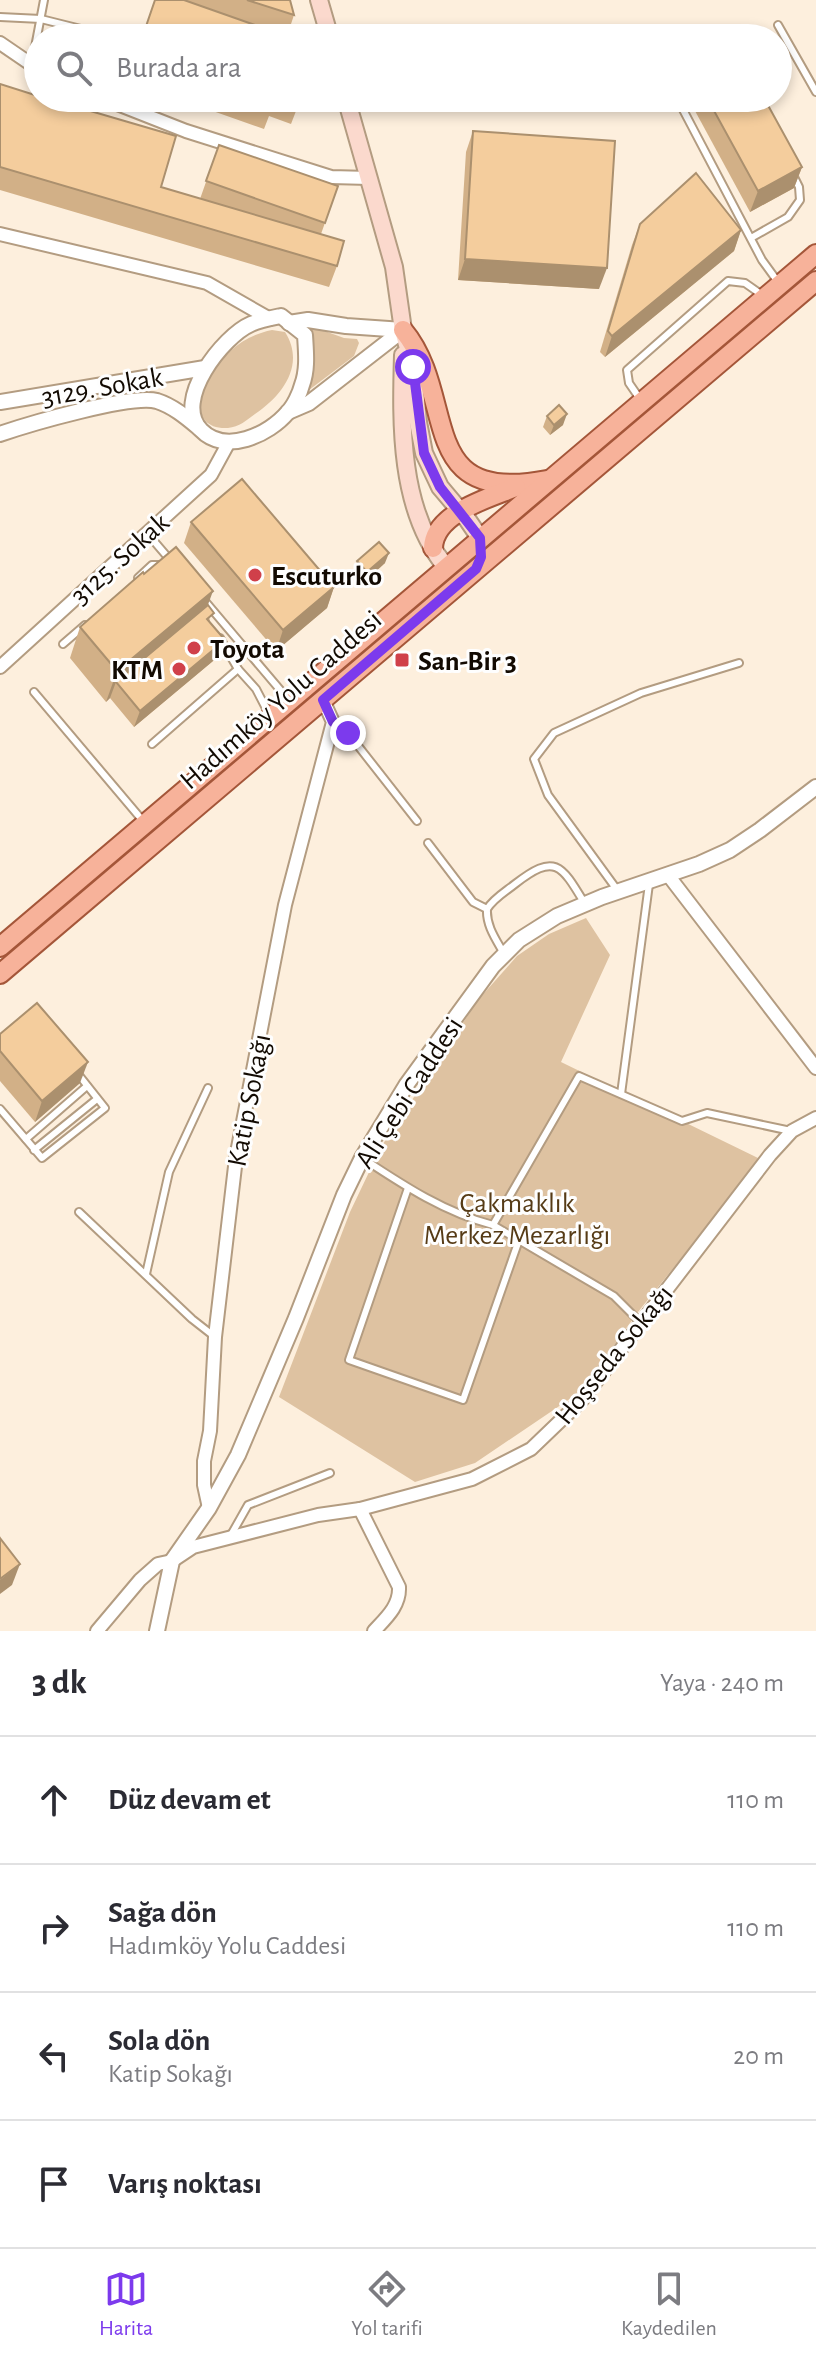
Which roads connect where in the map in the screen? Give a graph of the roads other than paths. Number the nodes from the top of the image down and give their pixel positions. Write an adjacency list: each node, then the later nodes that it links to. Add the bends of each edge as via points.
1 (44, 0): 4 (lane)
2 (319, 0): 7 (main road)
3 (0, 17): 4 (lane)
4 (41, 19): 5 (lane); 6 (lane)
5 (40, 24)
6 (61, 24)
7 (326, 24)
8 (0, 43): 10 (street)
9 (792, 50): 11 (lane)
10 (24, 59)
11 (816, 92)
12 (138, 112): 16 (street, via 331,177)
13 (350, 112): 16 (main road)
14 (684, 112): 18 (lane)
15 (792, 175): 18 (lane, via 800,200 788,217)
16 (369, 178): 24 (main road, via 394,267)
17 (0, 234): 22 (street, via 207,283)
18 (751, 238): 21 (lane)
19 (816, 254): 21 (main road, Hadımköy Yolu Caddesi)
20 (816, 281): 39 (main road, Hadımköy Yolu Caddesi)
21 (772, 291): 26 (main road, Hadımköy Yolu Caddesi); 26 (lane, via 728,281 627,370)
22 (270, 319): 23 (street, via 281,316); 25 (street, via 250,324 230,339)
23 (289, 323): 24 (street, via 308,320); 28 (street, via 305,335 306,360 303,384)
24 (403, 330): 28 (street, via 309,403); 33 (main road, via 421,357 456,461 477,479); 34 (main road, via 424,453 440,487); 37 (main road, via 406,456 415,504)
25 (205, 368): 27 (street, 3129. Sokak); 29 (street, via 192,407)
26 (641, 401): 32 (main road, Hadımköy Yolu Caddesi)
27 (0, 402)
28 (288, 412): 31 (street, via 250,439)
29 (199, 428): 30 (street, via 158,402 138,400); 31 (street)
30 (0, 434)
31 (229, 442): 35 (street, 3125. Sokak, via 211,475)
32 (549, 480): 33 (main road); 36 (main road, Hadımköy Yolu Caddesi)
33 (523, 485): 34 (main road)
34 (461, 512): 36 (main road); 37 (main road, via 440,528)
35 (147, 533): 40 (lane, via 175,570 152,565); 46 (street, 3125. Sokak)
36 (480, 538): 38 (main road, Hadımköy Yolu Caddesi); 39 (main road, via 481,557)
37 (433, 548): 38 (main road)
38 (446, 567): 39 (main road); 50 (main road, Hadımköy Yolu Caddesi)
39 (470, 574): 49 (main road, Hadımköy Yolu Caddesi)
40 (130, 585)
41 (198, 593): 50 (lane)
42 (97, 614): 44 (lane)
43 (217, 634): 47 (lane)
44 (63, 644)
45 (739, 663): 60 (lane, via 641,693 554,733 534,759 548,795)
46 (0, 667)
47 (238, 669): 51 (lane); 53 (lane)
48 (34, 692): 56 (lane)
49 (323, 700): 52 (street); 65 (main road, Hadımköy Yolu Caddesi)
50 (289, 701): 51 (main road, Hadımköy Yolu Caddesi)
51 (270, 717): 56 (main road, Hadımköy Yolu Caddesi)
52 (333, 722): 55 (lane, via 348,733); 84 (street, Katip Sokağı, via 285,905 236,1158)
53 (152, 744)
54 (816, 787): 58 (street, Ali Çebi Caddesi, via 730,850)
55 (417, 821)
56 (145, 824): 63 (main road, Hadımköy Yolu Caddesi)
57 (428, 843): 62 (lane, via 473,902)
58 (668, 875): 59 (street, Ali Çebi Caddesi); 67 (street)
59 (649, 881): 60 (street, Ali Çebi Caddesi); 70 (lane)
60 (618, 891): 61 (street, Ali Çebi Caddesi)
61 (585, 904): 62 (lane, via 563,872 551,865 537,867); 64 (street, Ali Çebi Caddesi, via 544,924)
62 (487, 909): 64 (lane, via 486,918)
63 (4, 939)
64 (504, 954): 77 (street, Ali Çebi Caddesi, via 407,1084)
65 (0, 974)
66 (71, 1067): 68 (lane)
67 (816, 1068)
68 (87, 1086): 71 (lane); 75 (lane)
69 (208, 1088): 82 (lane, via 169,1172)
70 (621, 1094): 74 (lane, via 682,1121 707,1113); 80 (lane, via 579,1076)
71 (97, 1099): 76 (lane); 76 (lane, via 105,1108 42,1158)
72 (0, 1109): 75 (lane)
73 (816, 1118): 74 (street, Hoşseda Sokağı)
74 (792, 1131): 83 (street, Hoşseda Sokağı)
75 (26, 1139): 76 (lane)
76 (34, 1150)
77 (362, 1158): 78 (lane); 86 (street, Ali Çebi Caddesi, via 238,1455)
78 (408, 1188): 80 (lane); 81 (lane, via 349,1360 463,1400)
79 (79, 1212): 82 (lane)
80 (493, 1225): 81 (lane)
81 (519, 1240): 83 (lane, via 614,1296)
82 (146, 1274): 84 (lane)
83 (640, 1322): 87 (street, Hoşseda Sokağı, via 582,1400 531,1449 472,1479)
84 (215, 1337): 86 (street, Katip Sokağı, via 204,1461)
85 (330, 1473): 88 (lane, via 248,1505)
86 (209, 1508): 89 (street, Ali Çebi Caddesi)
87 (360, 1509): 88 (street, Hoşseda Sokağı); 92 (street, via 399,1587 394,1609)
88 (231, 1535): 89 (street, Hoşseda Sokağı, via 193,1547)
89 (172, 1561): 90 (street, Hoşseda Sokağı, via 158,1564 140,1580); 91 (street)
90 (97, 1631)
91 (157, 1631)
92 (374, 1631)

